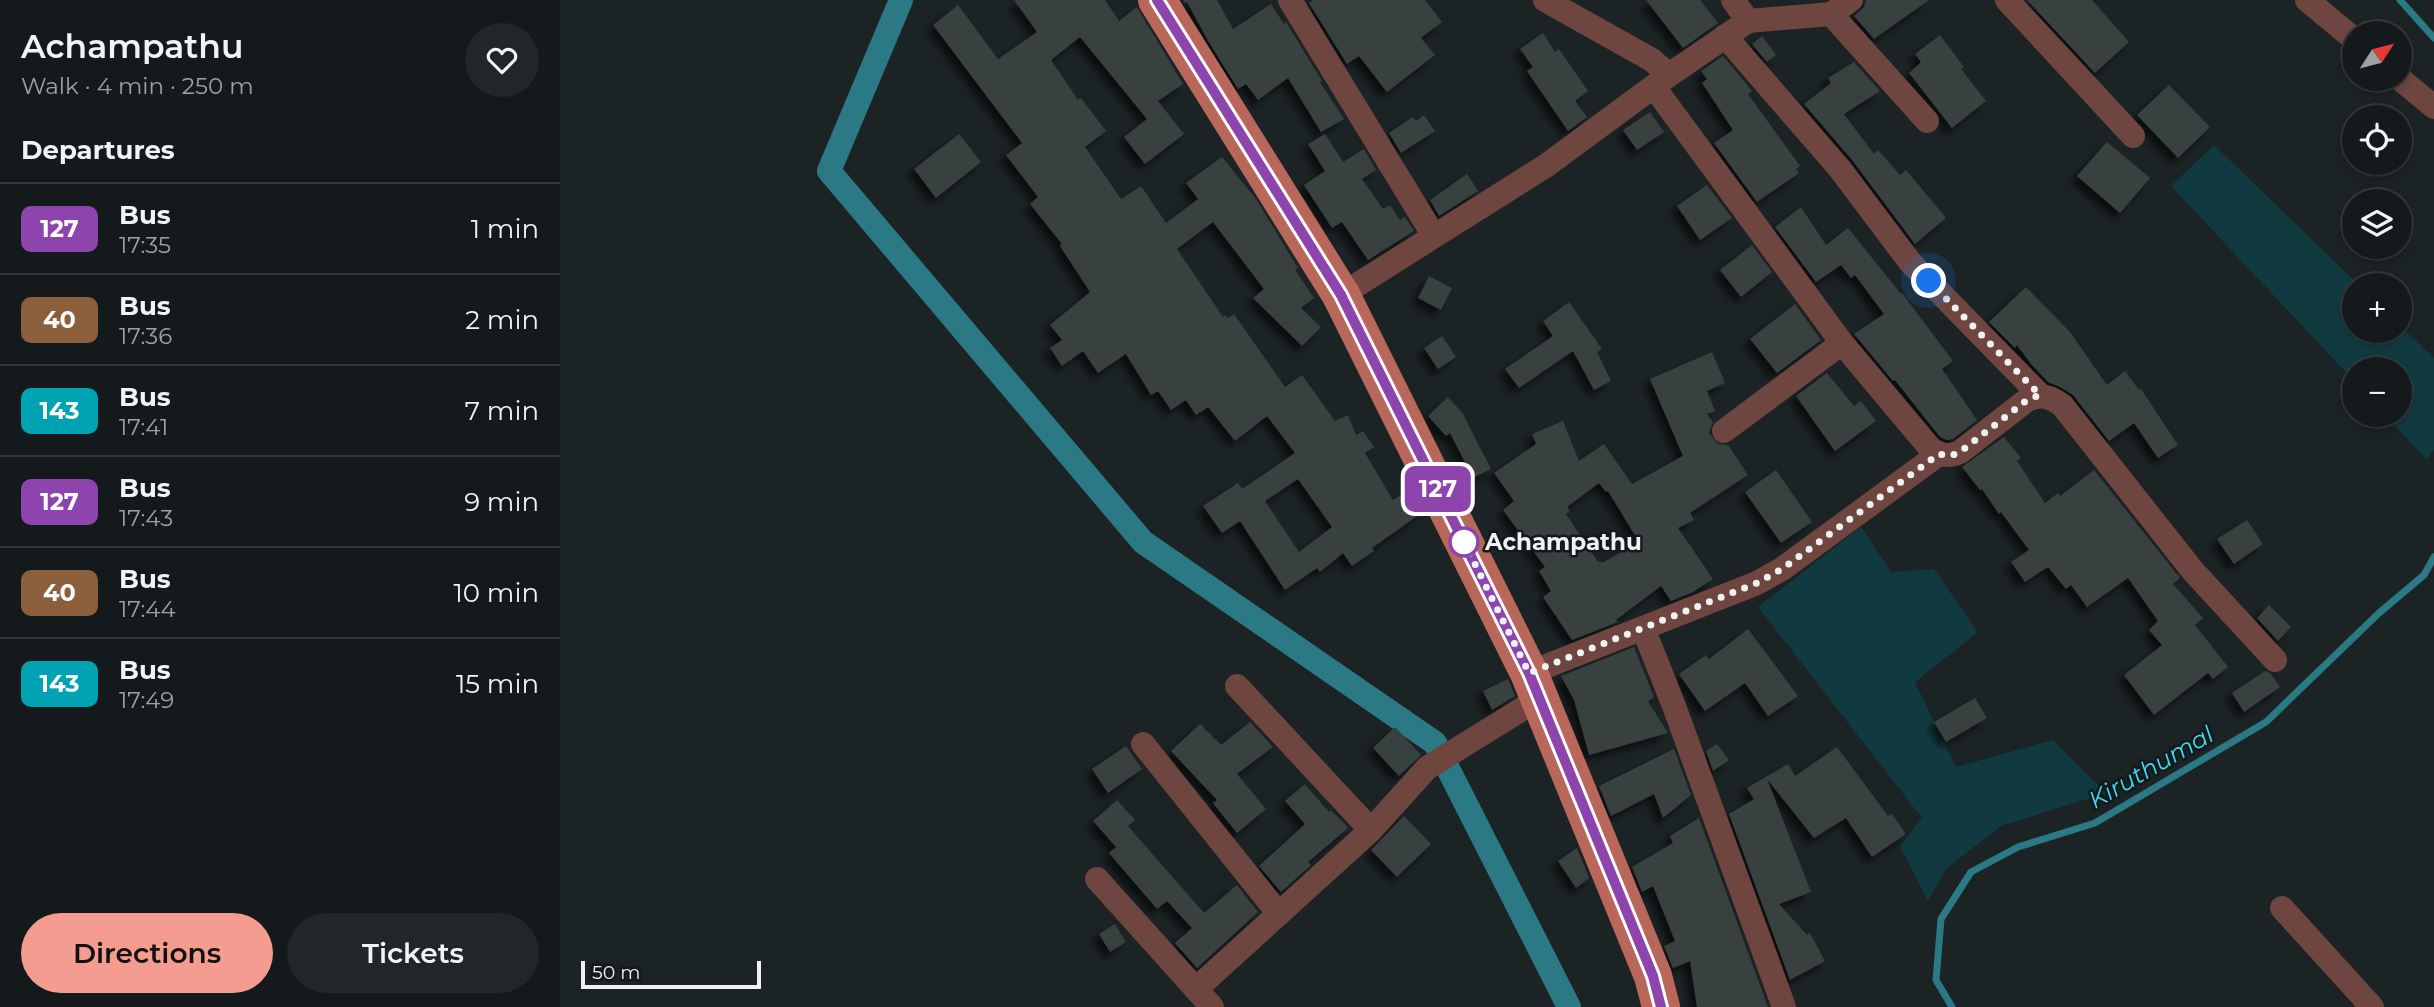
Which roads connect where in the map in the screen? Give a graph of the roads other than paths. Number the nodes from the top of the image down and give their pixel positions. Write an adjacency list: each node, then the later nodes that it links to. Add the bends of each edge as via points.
1 (1157, 0): 17 (main road)
2 (1290, 0): 16 (street)
3 (1545, 0): 11 (street, via 1652,60)
4 (1733, 0): 8 (street)
5 (2007, 0): 15 (street)
6 (2307, 0): 9 (street)
7 (1841, 7): 8 (street); 14 (street)
8 (1748, 21): 10 (street)
9 (2342, 29)
10 (1725, 36): 11 (street); 19 (street, via 1840,169 1910,262)
11 (1661, 81): 16 (street, via 1547,165); 18 (street)
12 (2412, 89): 13 (street)
13 (2434, 107)
14 (1927, 121)
15 (2133, 136)
16 (1434, 236): 17 (street)
17 (1341, 295): 25 (main road)
18 (1842, 343): 20 (street); 21 (street)
19 (2040, 395): 21 (street, via 1960,452); 23 (street, via 2062,405 2193,571)
20 (1724, 430)
21 (1939, 454): 22 (street, via 1782,569)
22 (1643, 628): 25 (street); 33 (street)
23 (2275, 660)
24 (1237, 686): 27 (street)
25 (1534, 686): 27 (street, via 1478,735 1427,768); 32 (main road, via 1653,976)
26 (1143, 744): 30 (street)
27 (1371, 830): 30 (street)
28 (1097, 879): 31 (street)
29 (2282, 908): 34 (street)
30 (1279, 914): 31 (street)
31 (1204, 998)
32 (1661, 1007)
33 (1784, 1007)
34 (2372, 1007)

